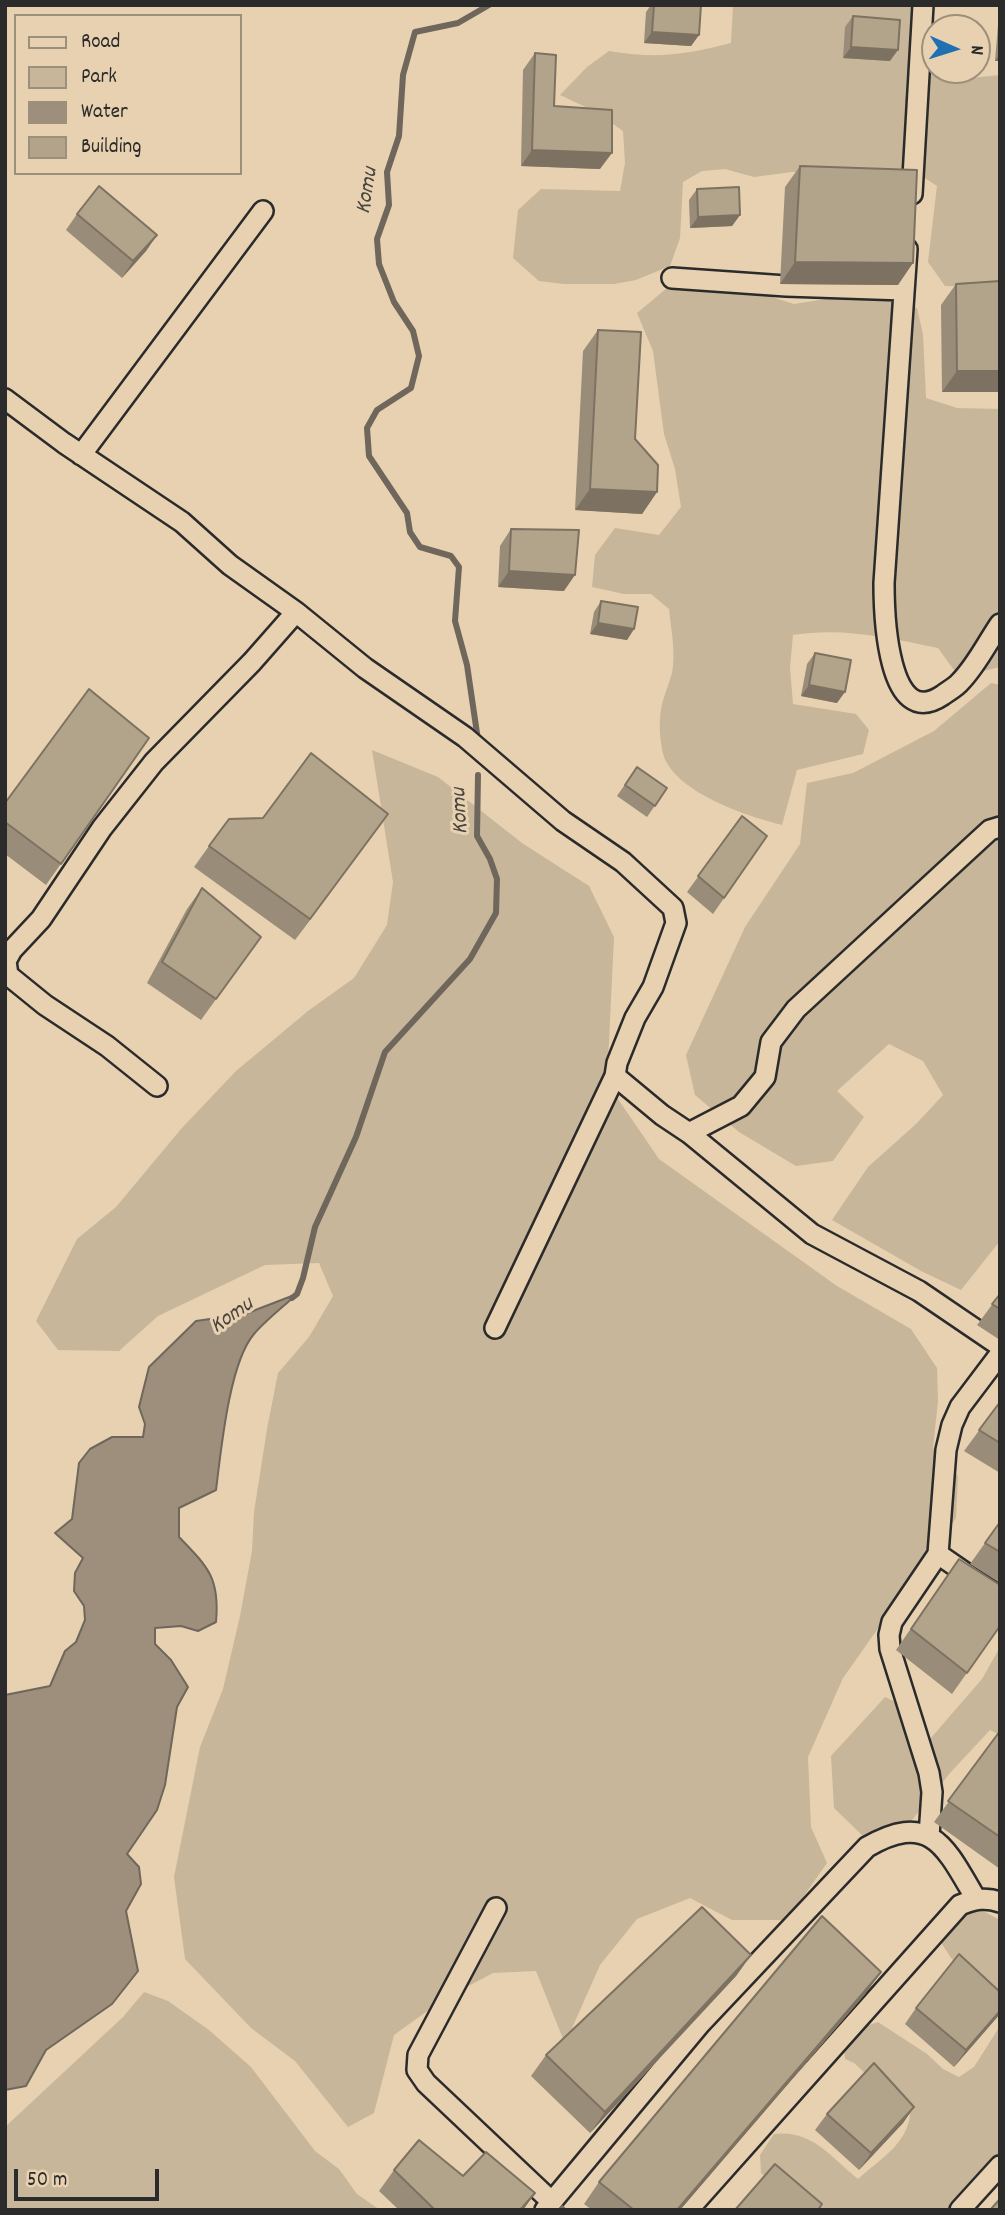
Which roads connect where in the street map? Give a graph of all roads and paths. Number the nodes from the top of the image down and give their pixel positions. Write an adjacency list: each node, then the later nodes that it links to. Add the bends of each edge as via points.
1 (923, 5): 2 (street)
2 (911, 207)
3 (263, 211): 8 (street)
4 (908, 234): 6 (street)
5 (672, 278): 6 (street)
6 (904, 290): 10 (street, via 884,596 893,673 904,692 920,702 933,701 960,683)
7 (5, 399): 8 (street)
8 (82, 455): 9 (street, via 182,522 230,565)
9 (296, 612): 12 (street, via 365,668 465,737 563,821 623,862 673,908 676,923); 13 (street, via 154,762 6,961 8,975)
10 (1000, 624)
11 (1000, 827): 14 (street, via 990,830 796,1009 771,1042 765,1077 741,1106)
12 (615, 1076): 14 (street); 15 (street)
13 (157, 1086)
14 (690, 1133): 16 (street, via 811,1234 919,1291)
15 (495, 1328)
16 (1000, 1346)
17 (1000, 1354): 18 (street, via 952,1424)
18 (938, 1554): 19 (street); 20 (street, via 892,1622 889,1635 929,1773)
19 (1000, 1597)
20 (929, 1836): 21 (street, via 947,1850); 25 (street, via 907,1832 867,1847 700,2024)
21 (976, 1899): 22 (street); 26 (street, via 960,1905)
22 (1000, 1902)
23 (496, 1908): 25 (street, via 418,2055 417,2070)
24 (1000, 2166): 27 (street)
25 (548, 2206)
26 (688, 2210)
27 (960, 2210)

